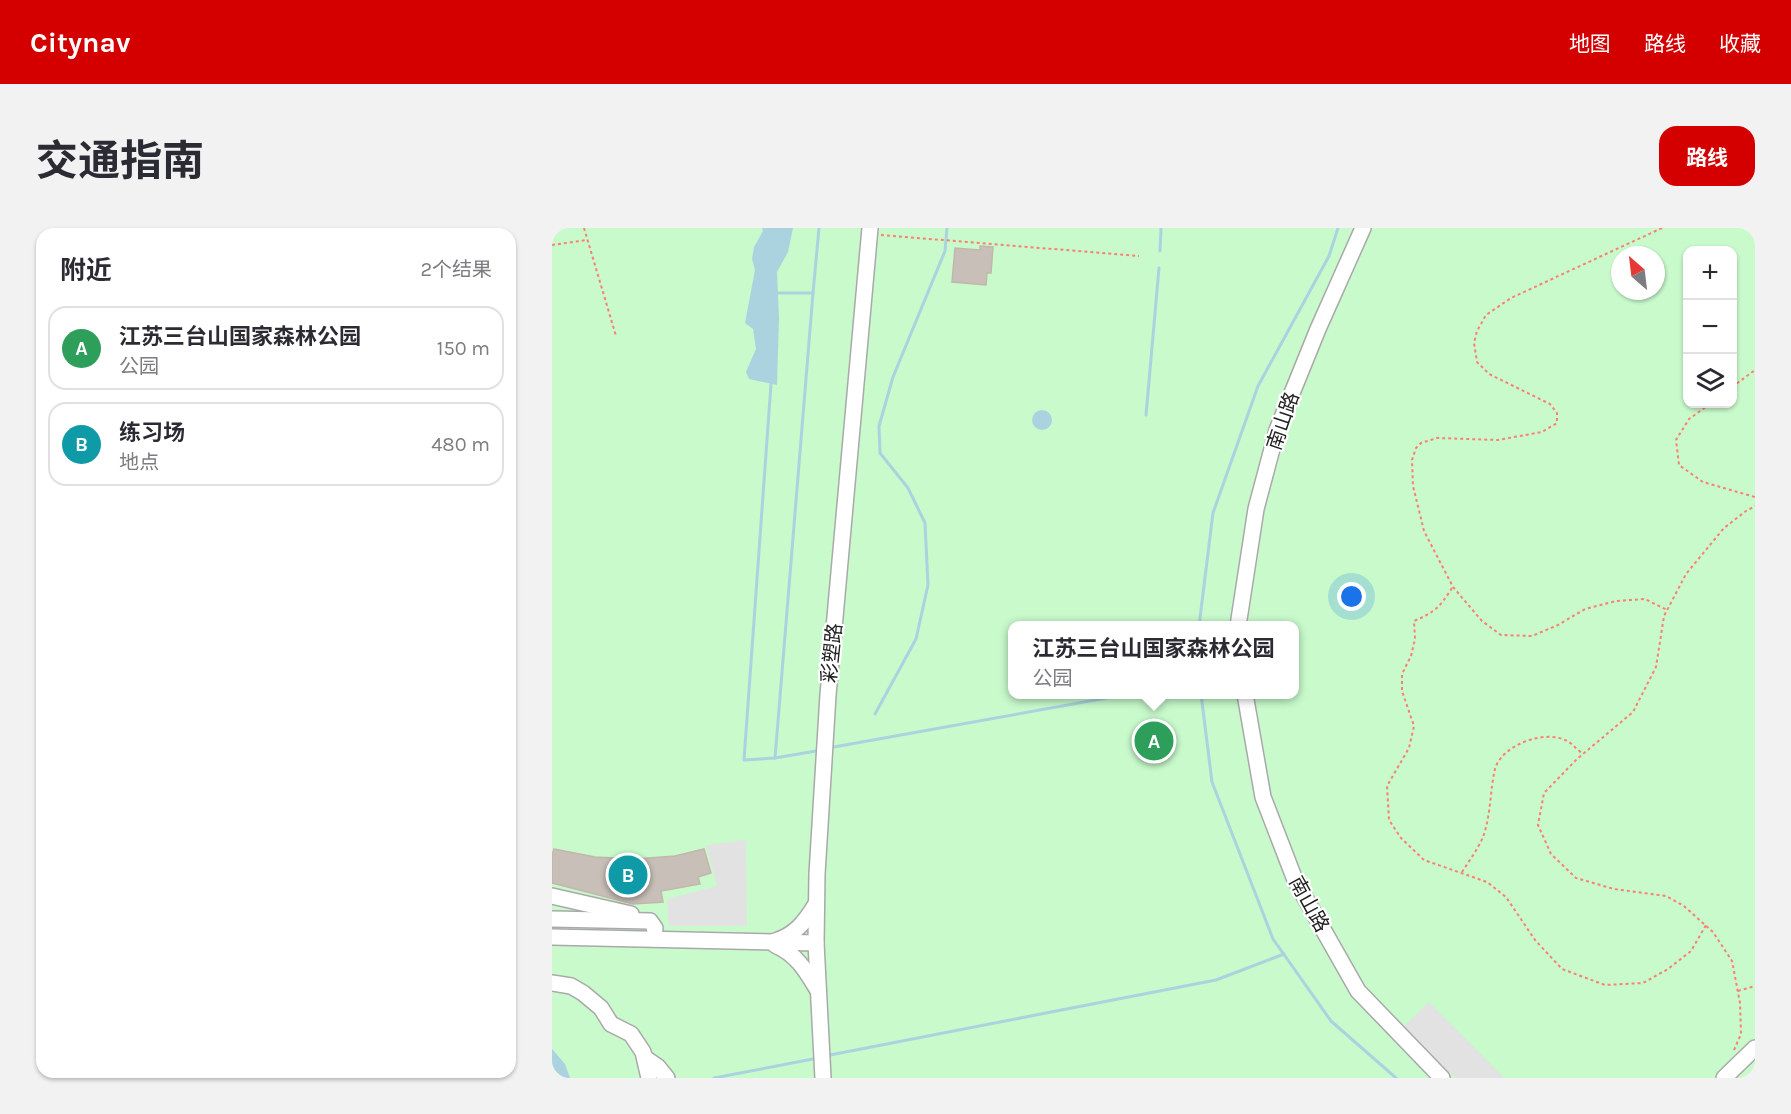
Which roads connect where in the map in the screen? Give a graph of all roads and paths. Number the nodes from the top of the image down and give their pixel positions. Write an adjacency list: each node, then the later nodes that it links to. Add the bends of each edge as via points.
1 (584, 228): 5 (path)
2 (1364, 228): 16 (street, 南山路, via 1277,430 1256,509)
3 (1662, 228): 14 (path, via 1511,298 1486,315 1474,343 1477,362 1489,374 1550,404 1557,413 1557,423 1542,432 1498,440 1437,438 1416,448 1412,460 1413,486 1424,531)
4 (870, 231): 7 (path); 21 (street, 彩塑路, via 828,695)
5 (587, 240): 6 (path); 8 (path)
6 (552, 245)
7 (1139, 256)
8 (616, 336)
9 (1755, 370): 10 (path)
10 (1737, 383)
11 (1704, 408): 12 (path, via 1689,419 1676,440 1679,465 1703,482)
12 (1755, 497)
13 (1755, 507): 15 (path, via 1724,528 1686,574)
14 (1453, 587): 15 (path, via 1482,621 1501,635 1532,636 1585,609 1616,601 1645,599); 19 (path, via 1440,607 1414,621 1414,639 1402,674 1402,690 1414,726 1409,748 1387,786 1389,820 1401,838 1424,860)
15 (1667, 610): 18 (path, via 1656,667 1633,712)
16 (1239, 621)
17 (1245, 699): 39 (street, 南山路, via 1263,797 1295,880 1358,991)
18 (1583, 754): 19 (path, via 1565,740 1551,737 1526,740 1508,751 1496,767 1483,837); 24 (path, via 1544,793 1538,825 1551,854 1576,878 1614,889 1666,896)
19 (1462, 872): 24 (path, via 1487,882 1506,897 1535,940 1562,969 1605,986 1643,983 1668,969 1691,951)
20 (552, 896): 23 (street)
21 (817, 904): 27 (street, via 793,934); 28 (street, 彩塑路)
22 (552, 919): 23 (street)
23 (650, 921): 26 (street, via 655,928)
24 (1706, 925): 32 (path, via 1732,961)
25 (552, 937): 26 (street)
26 (654, 939): 27 (street)
27 (769, 942): 28 (street); 31 (street, via 794,955)
28 (816, 944): 31 (street, 彩塑路)
29 (552, 983): 35 (street, via 572,986 593,1000 611,1024 631,1034)
30 (1755, 986): 32 (path)
31 (818, 990): 38 (street, 彩塑路)
32 (1738, 991): 34 (path, via 1741,1034)
33 (1755, 1048): 40 (street)
34 (1732, 1056)
35 (645, 1058): 36 (street); 37 (street)
36 (649, 1078)
37 (667, 1078)
38 (823, 1078)
39 (1442, 1078)
40 (1724, 1078)

